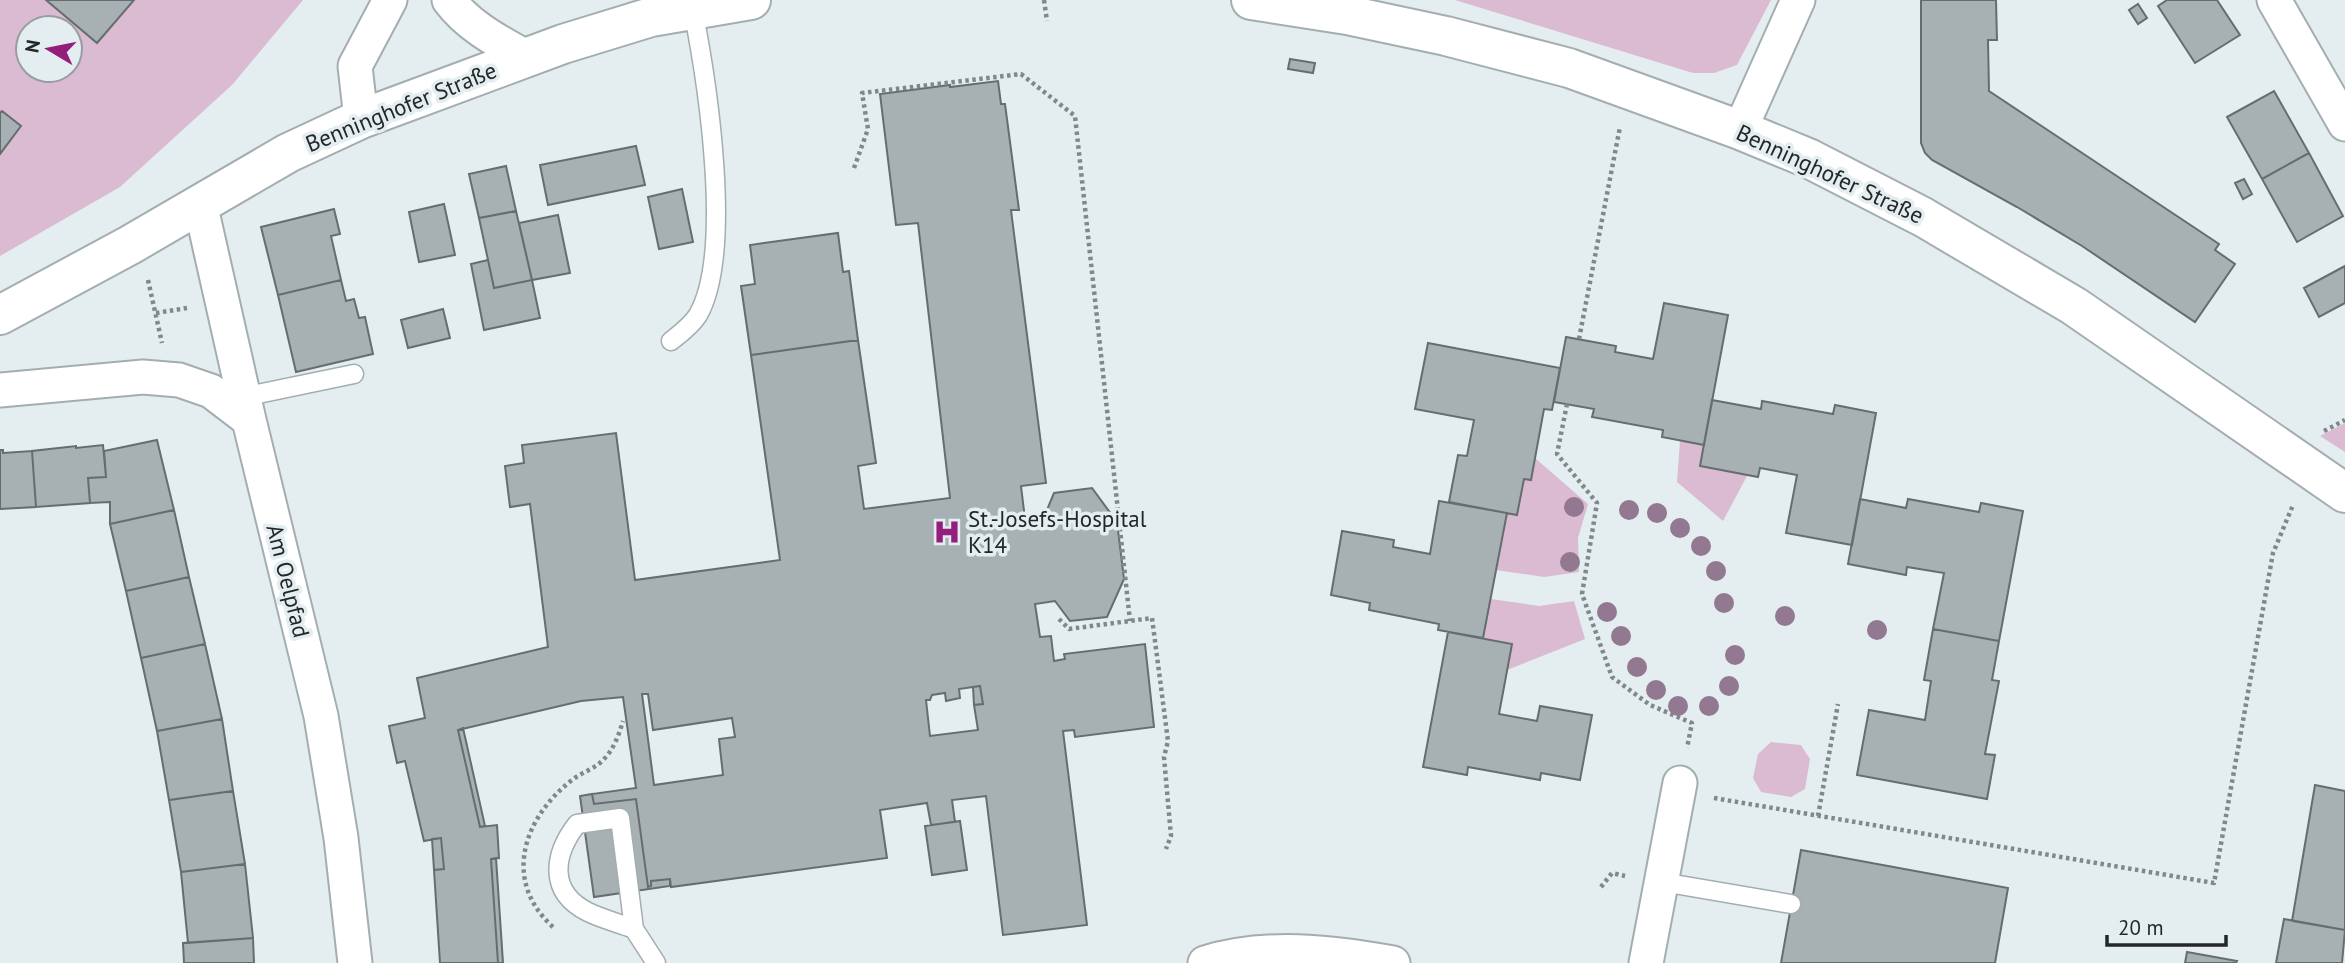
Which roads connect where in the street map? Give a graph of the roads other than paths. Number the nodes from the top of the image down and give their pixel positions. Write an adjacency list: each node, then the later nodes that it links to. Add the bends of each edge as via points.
1 (390, 0): 9 (street, via 355,66)
2 (450, 0): 8 (street, via 494,40)
3 (751, 0): 7 (main road, Benninghofer Straße)
4 (1251, 0): 11 (main road, Benninghofer Straße, via 1446,36 1569,68)
5 (1798, 0): 11 (street)
6 (2274, 0): 10 (street)
7 (692, 10): 8 (main road, Benninghofer Straße, via 651,18); 14 (lane, via 713,152 715,246 709,286 697,316)
8 (526, 58): 9 (main road, Benninghofer Straße)
9 (361, 118): 12 (main road, Benninghofer Straße)
10 (2345, 124)
11 (1740, 130): 18 (main road, Benninghofer Straße, via 1865,186 1987,253 2074,306)
12 (200, 203): 13 (main road, Benninghofer Straße); 17 (street, Am Oelpfad)
13 (0, 316)
14 (671, 341)
15 (354, 374): 17 (lane)
16 (0, 390): 17 (street, via 143,377 179,380)
17 (246, 409): 23 (street, Am Oelpfad, via 321,716)
18 (2345, 493)
19 (1680, 788): 20 (street)
20 (1662, 882): 21 (lane); 27 (street)
21 (1791, 904)
22 (634, 929): 22 (lane, via 570,900 559,881 558,859 577,824 620,818); 24 (lane)
23 (355, 963)
24 (656, 963)
25 (1205, 963): 26 (street, via 1286,951)
26 (1392, 963)
27 (1646, 963)

